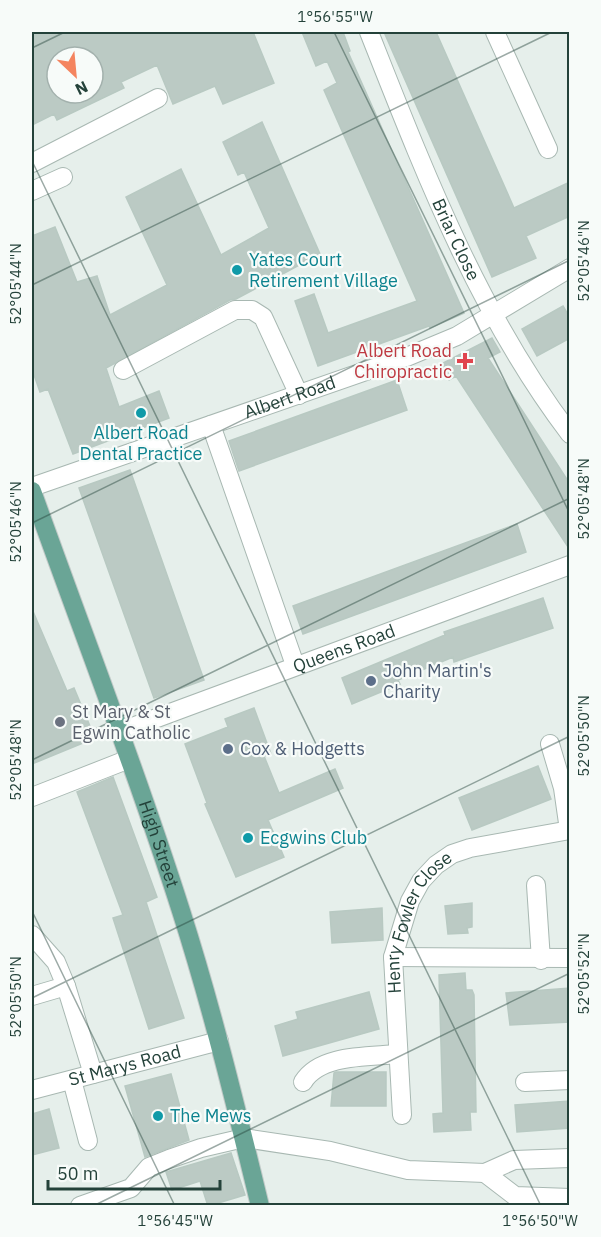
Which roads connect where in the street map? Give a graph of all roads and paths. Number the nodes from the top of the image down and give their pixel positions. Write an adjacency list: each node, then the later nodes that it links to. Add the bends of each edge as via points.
1 (369, 32): 9 (street, Briar Close, via 428,180)
2 (495, 32): 4 (street)
3 (158, 98): 5 (street)
4 (548, 149)
5 (32, 164)
6 (63, 177): 7 (street)
7 (32, 191)
8 (570, 268): 9 (street, Albert Road)
9 (494, 315): 11 (street, Albert Road, via 409,356); 13 (street, Briar Close)
10 (123, 370): 11 (street, via 235,310 252,309 263,317)
11 (299, 394): 12 (street, Albert Road)
12 (211, 425): 14 (street, Albert Road); 16 (street)
13 (570, 434)
14 (32, 489): 17 (main road, High Street)
15 (570, 565): 16 (street, Queens Road)
16 (295, 665): 17 (street, Queens Road)
17 (119, 732): 19 (main road, High Street)
18 (549, 744): 21 (street, Henry Fowler Close)
19 (129, 759): 20 (street); 29 (main road, High Street, via 181,912)
20 (32, 797)
21 (569, 830): 24 (street, Henry Fowler Close, via 470,848 436,865 410,901)
22 (536, 885): 26 (street)
23 (32, 935): 27 (street, via 56,962)
24 (393, 957): 26 (street); 30 (street, Henry Fowler Close)
25 (570, 958): 26 (street)
26 (541, 960)
27 (66, 986): 28 (street); 31 (street)
28 (32, 996)
29 (219, 1041): 31 (street, St Marys Road); 38 (main road, High Street)
30 (398, 1054): 34 (street, via 332,1062 309,1072); 37 (street, Henry Fowler Close)
31 (93, 1074): 32 (street, St Marys Road)
32 (72, 1080): 36 (street, St Marys Road); 39 (street)
33 (570, 1080): 35 (street)
34 (303, 1082)
35 (525, 1082)
36 (32, 1090)
37 (402, 1115)
38 (244, 1138): 41 (street, via 330,1151 408,1170); 43 (street, via 149,1167 131,1188); 44 (main road, High Street)
39 (88, 1141)
40 (570, 1158): 41 (street, via 514,1160)
41 (485, 1173): 42 (street, via 515,1196)
42 (570, 1198)
43 (80, 1206)
44 (260, 1206)

